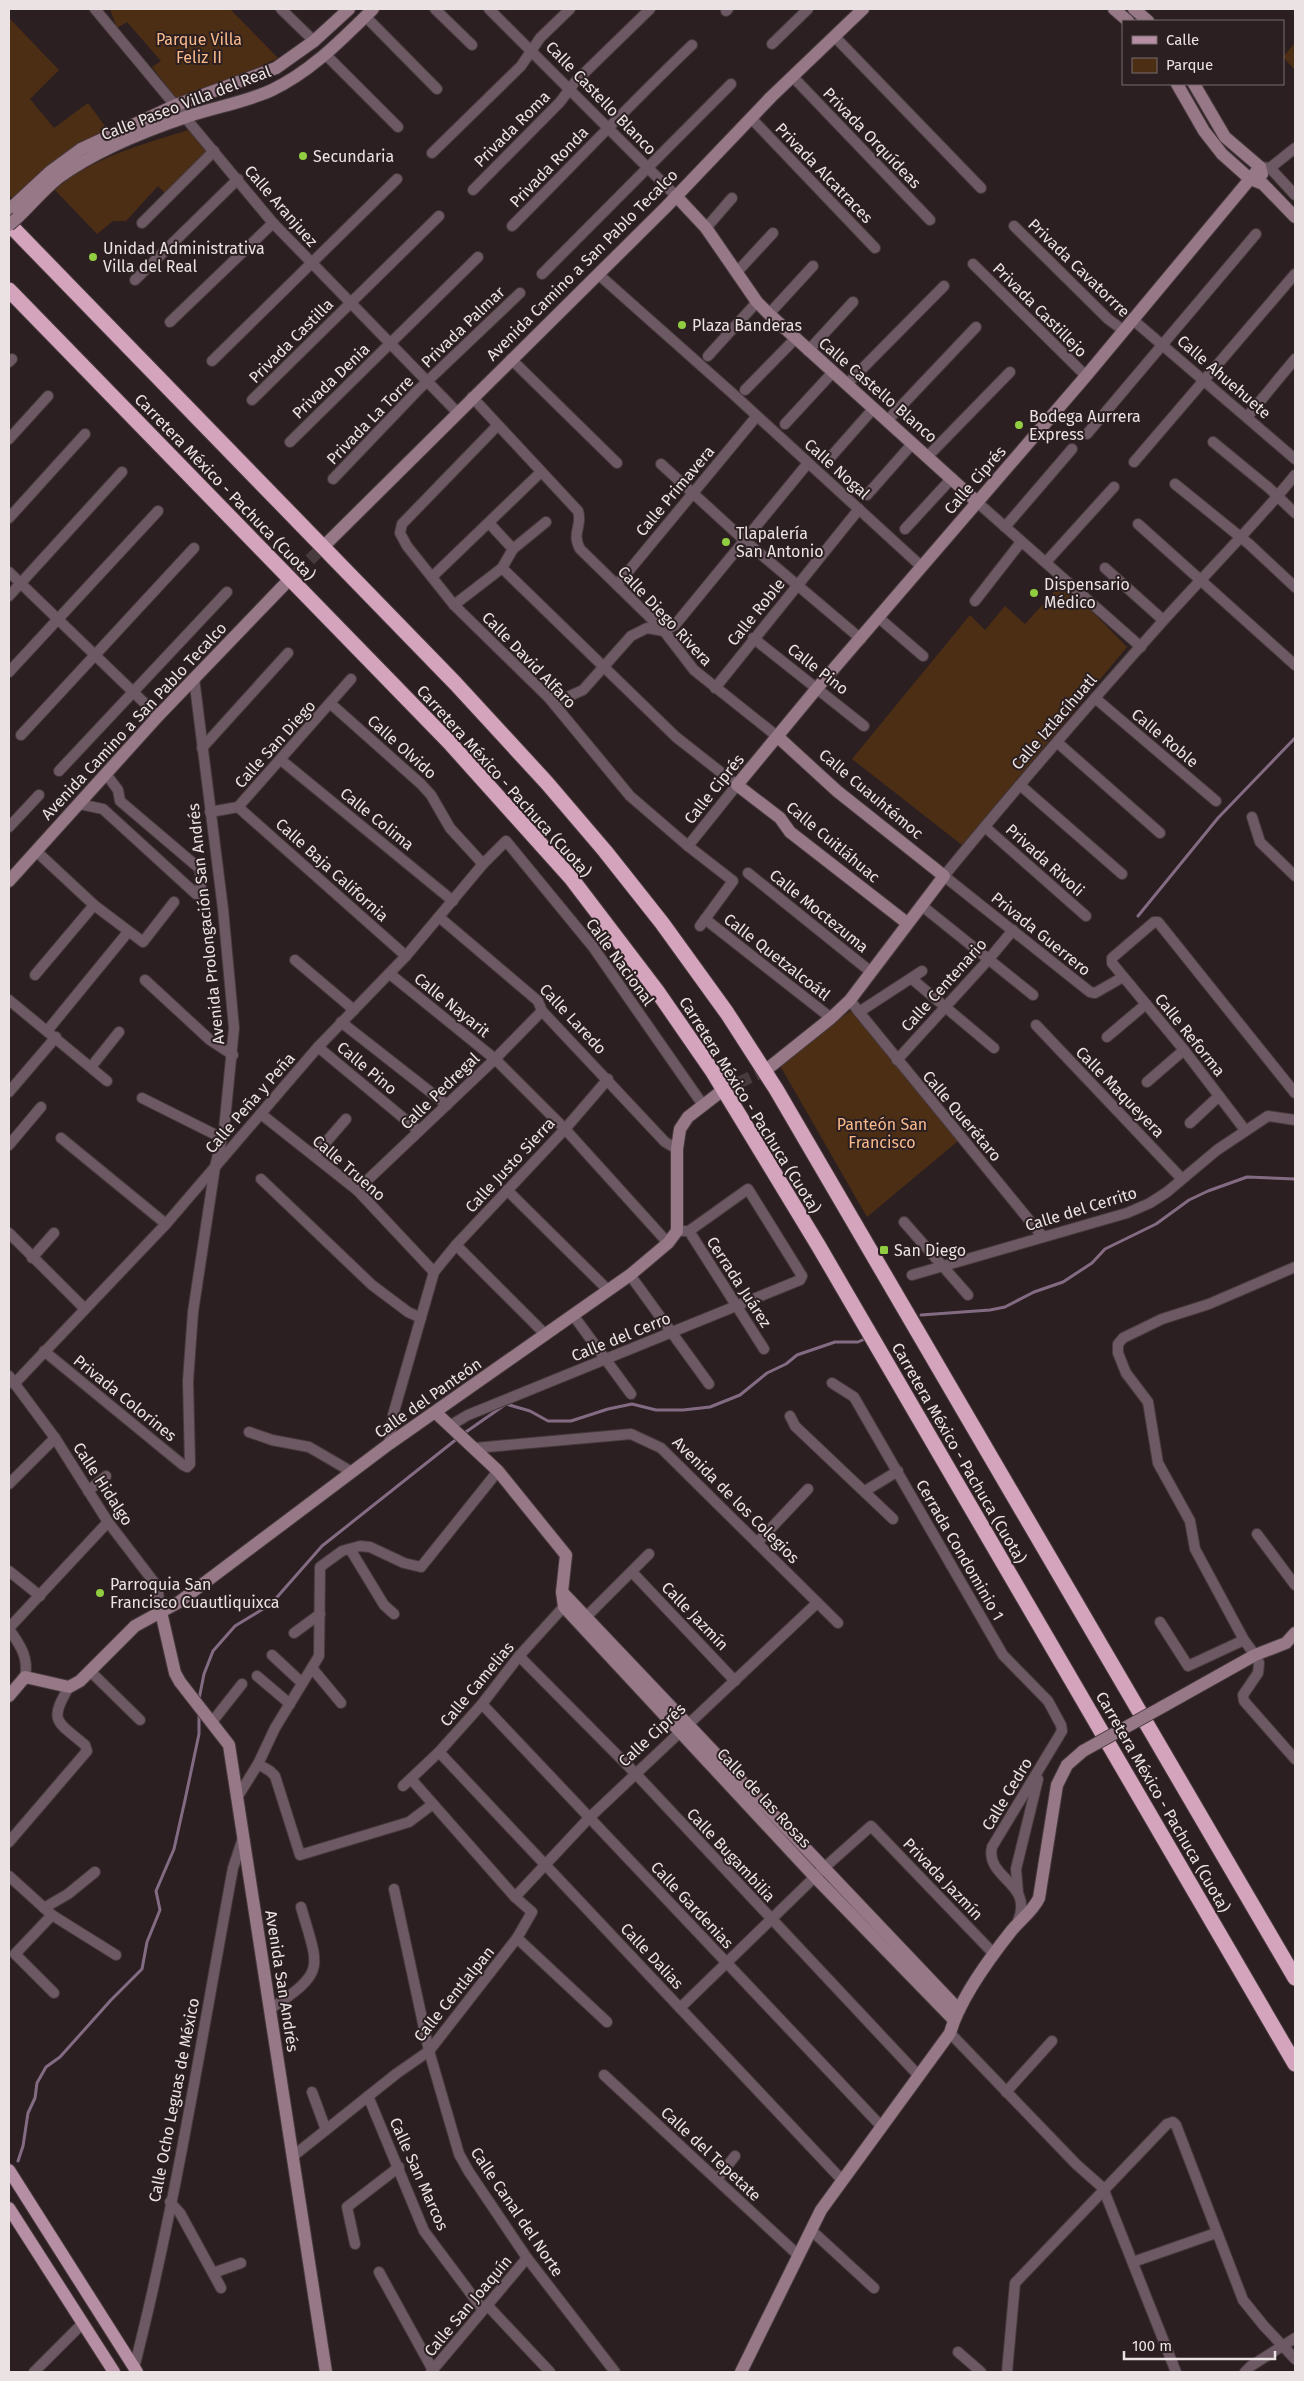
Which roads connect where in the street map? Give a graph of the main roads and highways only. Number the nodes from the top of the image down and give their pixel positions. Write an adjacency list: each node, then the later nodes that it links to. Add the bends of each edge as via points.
1 (11, 217): 3 (highway, Carretera México - Pachuca (Cuota), via 487,717 582,823 662,923 727,1013 776,1089)
2 (9, 290): 4 (highway, Carretera México - Pachuca (Cuota), via 456,749 571,878 656,991 713,1072 818,1245)
3 (1295, 1978)
4 (1295, 2064)
5 (11, 2173): 7 (main road)
6 (9, 2208): 8 (main road)
7 (135, 2370)
8 (114, 2372)

